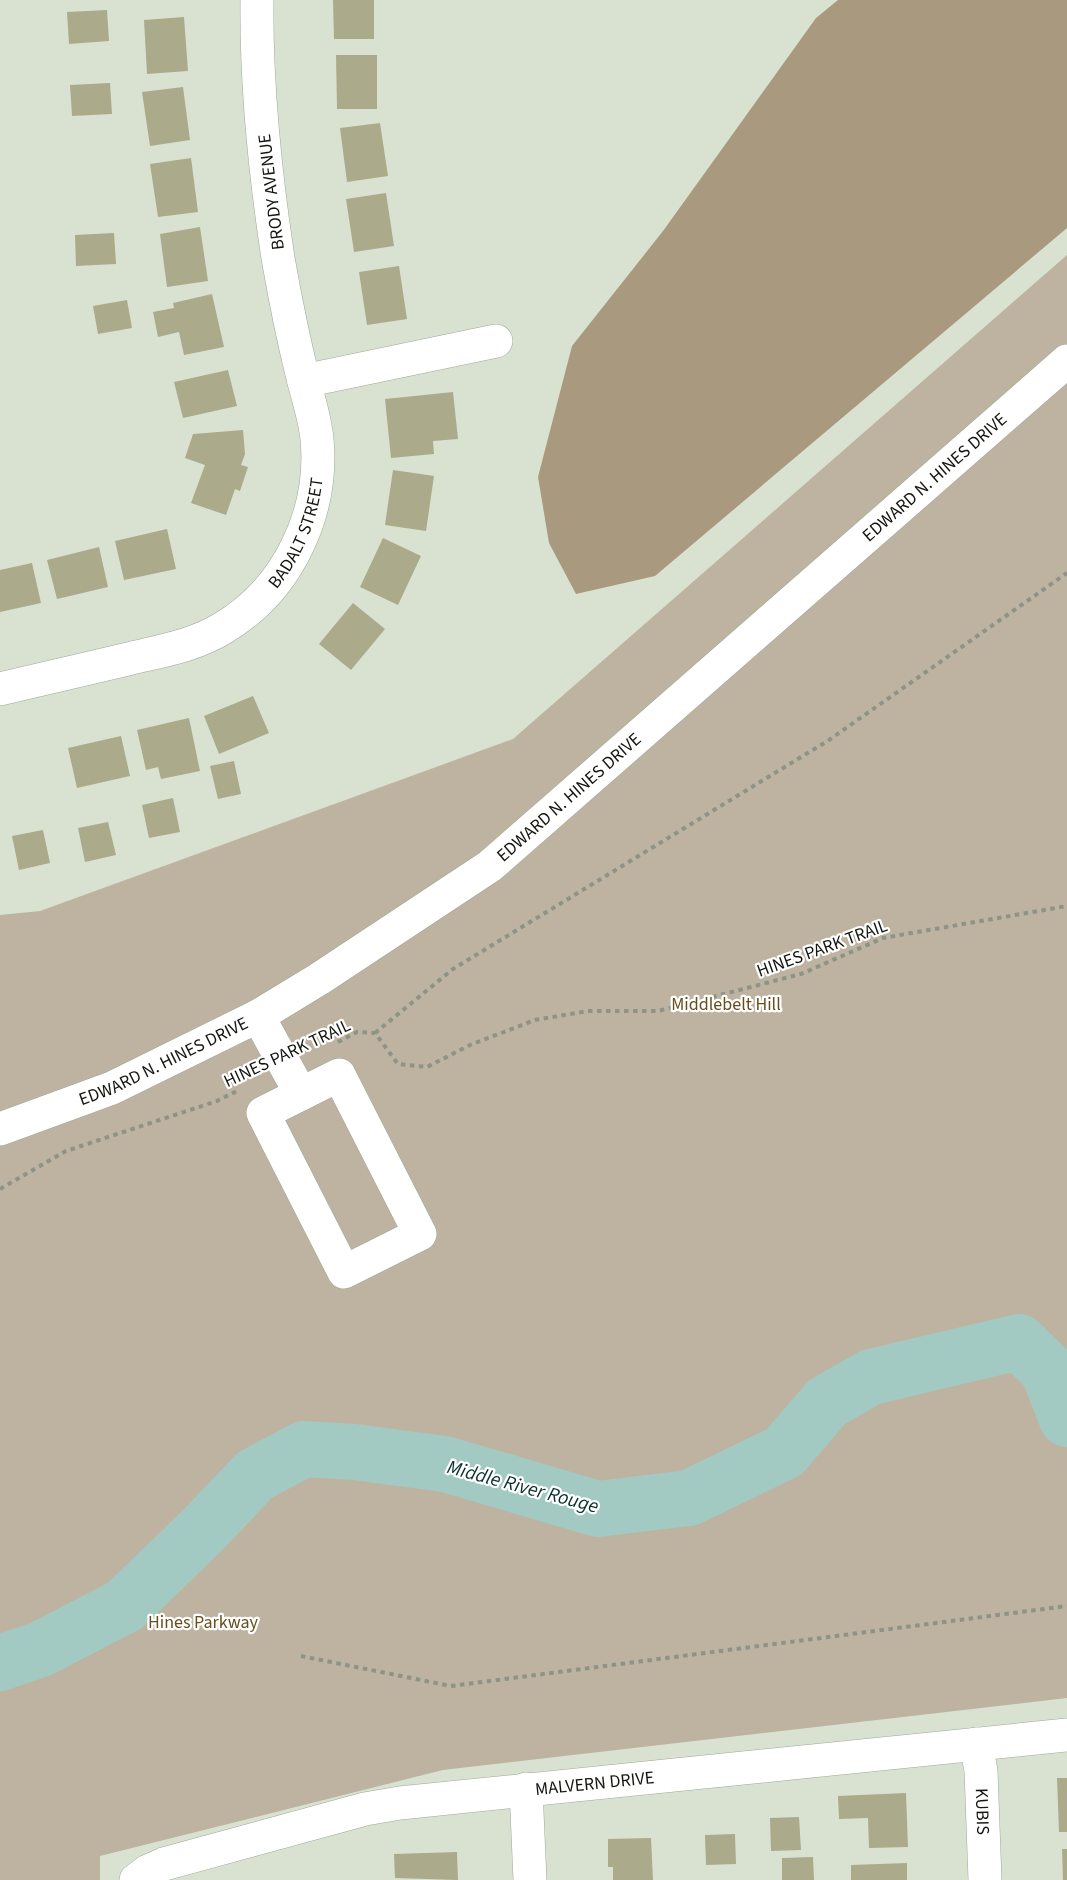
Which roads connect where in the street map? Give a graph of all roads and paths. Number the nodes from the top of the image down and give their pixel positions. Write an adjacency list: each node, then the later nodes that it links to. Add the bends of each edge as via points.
1 (257, 0): 4 (street, BRODY AVENUE, via 266,161 278,257)
2 (496, 341): 4 (street)
3 (1067, 361): 8 (street, EDWARD N. HINES DRIVE, via 490,866)
4 (304, 381): 6 (street, BADALT STREET, via 317,442 313,502 293,555 254,605 222,629 186,645)
5 (1067, 573): 9 (path, via 829,740 453,969)
6 (0, 689)
7 (1067, 906): 9 (path, HINES PARK TRAIL, via 883,938 801,974 658,1011 588,1011 535,1020 470,1045 427,1067 398,1064)
8 (258, 1016): 11 (street); 12 (street, EDWARD N. HINES DRIVE, via 111,1088)
9 (375, 1033): 10 (path, HINES PARK TRAIL, via 357,1032)
10 (337, 1042)
11 (294, 1081): 11 (street, via 263,1113 344,1272 420,1234 339,1075); 13 (path, HINES PARK TRAIL, via 217,1101 66,1151)
12 (0, 1129)
13 (0, 1189)
14 (1067, 1606): 15 (path, via 451,1686)
15 (301, 1656)
16 (1067, 1735): 17 (street, MALVERN DRIVE)
17 (976, 1744): 18 (street, MALVERN DRIVE); 21 (street, KUBIS, via 981,1771)
18 (526, 1789): 19 (street, MALVERN DRIVE, via 365,1809 164,1864); 20 (street)
19 (136, 1880)
20 (530, 1880)
21 (985, 1880)

